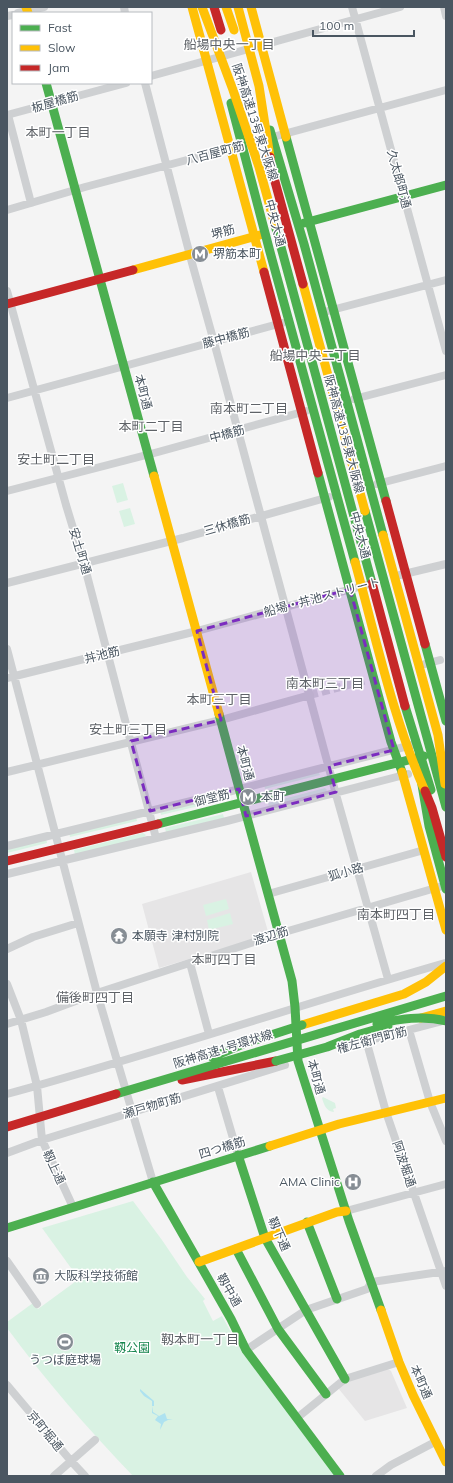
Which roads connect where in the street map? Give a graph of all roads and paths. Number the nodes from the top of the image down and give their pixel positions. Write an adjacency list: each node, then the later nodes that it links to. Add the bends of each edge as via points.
1 (44, 7): 12 (street)
2 (192, 7): 16 (main road, 中央大通)
3 (202, 7): 30 (main road, 阪神高速13号東大阪線, bridge)
4 (206, 7): 111 (main road, 中央大通, bridge, via 272,260 399,723 432,808)
5 (214, 7): 30 (main road, bridge)
6 (226, 7): 17 (main road)
7 (237, 7): 31 (main road, 阪神高速13号東大阪線, bridge, via 259,86); 98 (main road, 中央大通, bridge, via 438,735)
8 (251, 7): 15 (main road)
9 (352, 7): 14 (street, 久太郎町通)
10 (400, 7): 14 (street)
11 (444, 7): 13 (street)
12 (25, 11)
13 (446, 16)
14 (355, 20): 15 (street); 25 (street, 久太郎町通)
15 (262, 46): 16 (street); 27 (main road)
16 (206, 61): 18 (street); 28 (main road, 中央大通)
17 (243, 63)
18 (152, 76)
19 (46, 84): 24 (main road, 本町通)
20 (122, 84): 24 (street, 板屋橋筋)
21 (145, 84): 29 (street)
22 (249, 86): 31 (main road, bridge)
23 (446, 90): 25 (street, 八百屋町筋)
24 (52, 103): 26 (street, 板屋橋筋); 33 (main road, 本町通)
25 (379, 108): 27 (street, 八百屋町筋); 34 (street, 久太郎町通)
26 (7, 115): 35 (street)
27 (285, 134): 28 (street, 八百屋町筋); 37 (main road)
28 (230, 148): 29 (street, 八百屋町筋); 38 (main road, 中央大通)
29 (166, 166): 33 (street, 八百屋町筋); 39 (street)
30 (259, 167): 80 (main road, 阪神高速13号東大阪線, bridge)
31 (271, 167): 79 (main road, 阪神高速13号東大阪線, bridge)
32 (446, 185): 34 (main road, 堺筋)
33 (75, 190): 35 (street, 八百屋町筋); 40 (main road, 本町通)
34 (403, 196): 37 (main road, 堺筋); 42 (street, 久太郎町通)
35 (31, 203): 36 (street, 八百屋町筋)
36 (7, 210)
37 (310, 221): 38 (main road, 堺筋); 45 (main road)
38 (254, 237): 39 (main road, 堺筋); 46 (main road, 中央大通)
39 (189, 254): 40 (main road, 堺筋); 47 (street)
40 (99, 278): 44 (main road, 堺筋); 49 (main road, 本町通)
41 (446, 280): 42 (street, 藤中橋筋)
42 (428, 285): 45 (street, 藤中橋筋); 48 (street, 久太郎町通)
43 (7, 291): 44 (street, 安土町通)
44 (9, 303): 51 (street, 安土町通)
45 (334, 309): 46 (street, 藤中橋筋); 52 (main road)
46 (277, 325): 47 (street, 藤中橋筋); 54 (main road, 中央大通)
47 (214, 342): 49 (street, 藤中橋筋); 55 (street)
48 (446, 351)
49 (123, 366): 51 (street, 藤中橋筋); 56 (main road, 本町通)
50 (446, 374): 52 (street, 中橋筋)
51 (34, 390): 53 (street, 藤中橋筋); 58 (street, 安土町通)
52 (358, 397): 54 (street, 中橋筋); 59 (main road)
53 (7, 398)
54 (301, 413): 55 (street, 中橋筋); 61 (main road, 中央大通)
55 (238, 431): 56 (street, 中橋筋); 62 (street)
56 (148, 455): 58 (street, 中橋筋); 63 (main road, 本町通)
57 (446, 466): 59 (street, 三休橋筋)
58 (58, 478): 60 (street, 中橋筋); 64 (street, 安土町通)
59 (381, 483): 61 (street, 三休橋筋); 66 (main road)
60 (7, 491)
61 (324, 498): 62 (street, 三休橋筋); 68 (main road, 中央大通)
62 (261, 515): 63 (street, 三休橋筋); 69 (street)
63 (172, 540): 64 (street, 三休橋筋); 70 (main road, 本町通)
64 (84, 564): 67 (street, 三休橋筋); 72 (street, 安土町通)
65 (446, 564): 66 (street, 船場・丼池ストリート)
66 (406, 574): 68 (street, 船場・丼池ストリート); 73 (main road)
67 (7, 583)
68 (350, 589): 69 (street, 船場・丼池ストリート); 75 (main road, 中央大通)
69 (286, 607): 70 (street, 船場・丼池ストリート); 76 (street)
70 (197, 631): 72 (street, 丼池筋); 77 (main road, 本町通)
71 (7, 649): 74 (street, 靱中通)
72 (108, 653): 74 (street, 丼池筋); 83 (street, 安土町通)
73 (436, 661): 75 (street); 78 (main road)
74 (11, 677): 89 (street, 靱中通)
75 (370, 679): 85 (main road, 中央大通)
76 (310, 695): 77 (street); 91 (street)
77 (221, 720): 83 (street); 97 (main road, 本町通)
78 (446, 721)
79 (423, 725): 96 (main road, bridge); 101 (main road, bridge)
80 (412, 731): 109 (main road, bridge); 118 (main road, bridge, via 429,826)
81 (446, 737): 82 (street)
82 (437, 739): 84 (street); 87 (street)
83 (132, 741): 89 (street); 102 (street, 安土町通)
84 (407, 746): 85 (street); 87 (street)
85 (394, 750): 88 (main road, 中央大通); 91 (street)
86 (446, 751): 87 (main road, 御堂筋)
87 (426, 755): 88 (main road, 御堂筋); 90 (street); 93 (street)
88 (398, 762): 94 (main road, 中央大通); 95 (main road, 御堂筋)
89 (38, 764): 92 (street); 105 (street, 靱中通)
90 (445, 765): 93 (street)
91 (329, 766): 95 (street); 97 (street)
92 (7, 772)
93 (415, 773): 94 (street)
94 (403, 776): 99 (street); 110 (main road)
95 (332, 780): 99 (street); 100 (main road, 御堂筋)
96 (446, 786)
97 (239, 789): 100 (main road, 本町通); 102 (street)
98 (446, 791)
99 (336, 792): 103 (street); 114 (street)
100 (243, 803): 103 (main road, 本町通); 104 (main road, 御堂筋)
101 (446, 806)
102 (150, 811): 104 (street, 安土町通); 105 (street)
103 (246, 816): 106 (street); 119 (main road, 本町通)
104 (153, 824): 106 (street, 安土町通); 108 (main road, 御堂筋)
105 (56, 834): 107 (street); 108 (street, 靱中通)
106 (156, 838): 113 (street)
107 (7, 846)
108 (59, 847): 112 (main road, 御堂筋); 113 (street, 靱中通)
109 (446, 849)
110 (424, 850): 114 (street, 狐小路); 117 (main road)
111 (446, 857)
112 (7, 860)
113 (63, 860): 115 (street); 121 (street, 靱中通)
114 (358, 869): 119 (street, 狐小路); 120 (street)
115 (7, 874)
116 (446, 885): 117 (street, 渡辺筋)
117 (434, 889): 120 (street, 渡辺筋); 122 (main road)
118 (446, 889)
119 (268, 894): 123 (main road, 本町通)
120 (368, 907): 123 (street, 渡辺筋); 128 (street)
121 (78, 923): 124 (street, via 33,937); 130 (street, 靱中通)
122 (446, 930)
123 (279, 934): 126 (street, 渡辺筋); 132 (main road, 本町通, via 292,981)
124 (7, 949)
125 (446, 962): 128 (street)
126 (190, 963): 130 (street, 渡辺筋); 138 (street)
127 (446, 966): 143 (main road, bridge, via 426,982 404,994 243,1044)
128 (388, 979): 132 (street)
129 (7, 984): 134 (street, 靱上通)
130 (97, 993): 134 (street, 渡辺筋); 142 (street, 靱中通)
131 (446, 996): 140 (main road, 阪神高速1号環状線, bridge)
132 (295, 1007): 138 (street); 141 (main road, 本町通)
133 (446, 1011): 137 (main road)
134 (21, 1020): 136 (street, 渡辺筋); 144 (street, 靱上通)
135 (446, 1020): 137 (street, 権左衛門町筋); 140 (main road, bridge, via 421,1017 404,1019)
136 (7, 1024)
137 (408, 1026): 139 (street, 権左衛門町筋); 146 (main road, bridge, via 369,1031 276,1061); 149 (street)
138 (209, 1034): 142 (street)
139 (366, 1040): 141 (street, 権左衛門町筋); 151 (street, 阿波堀通)
140 (281, 1044): 143 (main road, 阪神高速1号環状線, bridge)
141 (298, 1061): 145 (street, 瀬戸物町筋); 153 (main road, 本町通)
142 (118, 1063): 144 (street); 150 (street, 靱中通)
143 (148, 1084): 146 (main road, 阪神高速1号環状線, bridge)
144 (37, 1086): 147 (street); 154 (street, 靱上通)
145 (218, 1087): 150 (street, 瀬戸物町筋); 157 (street, 靱下通)
146 (131, 1089): 152 (main road, 阪神高速1号環状線, bridge)
147 (7, 1094)
148 (446, 1098): 149 (main road, 四つ橋筋)
149 (430, 1102): 151 (main road, 四つ橋筋); 155 (street)
150 (132, 1112): 154 (street, 瀬戸物町筋); 158 (street, 靱中通)
151 (386, 1112): 153 (main road, 四つ橋筋); 160 (street, 阿波堀通)
152 (7, 1127)
153 (320, 1130): 157 (main road, 四つ橋筋); 162 (main road, 本町通)
154 (42, 1140): 156 (street, 瀬戸物町筋); 161 (street, 靱上通)
155 (446, 1141)
156 (7, 1153)
157 (238, 1155): 158 (main road, 四つ橋筋); 165 (main road, 靱下通)
158 (153, 1182): 161 (main road, 四つ橋筋); 168 (main road, 靱中通)
159 (446, 1184): 160 (street)
160 (414, 1193): 162 (street); 169 (street, 阿波堀通)
161 (73, 1207): 164 (main road, 四つ橋筋)
162 (346, 1211): 163 (main road); 170 (main road, 本町通)
163 (307, 1222): 165 (main road); 172 (main road)
164 (7, 1228)
165 (265, 1238): 166 (main road); 174 (main road, 靱下通)
166 (236, 1248): 168 (main road); 175 (main road)
167 (7, 1261): 173 (street)
168 (199, 1262): 176 (main road, 靱中通)
169 (443, 1272): 170 (street); 171 (street, 阿波堀通)
170 (372, 1282): 172 (street, via 367,1289); 177 (main road, 本町通)
171 (446, 1286)
172 (337, 1299): 174 (street)
173 (37, 1304)
174 (306, 1310): 175 (street); 178 (main road, 靱下通)
175 (278, 1329): 176 (street); 180 (main road)
176 (246, 1350): 181 (main road, 靱中通)
177 (399, 1362): 178 (street); 183 (main road, 本町通)
178 (345, 1379): 180 (street)
179 (7, 1385): 184 (street, 京町堀通)
180 (326, 1394): 181 (street)
181 (297, 1418): 188 (main road, 靱中通)
182 (95, 1440): 184 (street)
183 (435, 1442): 185 (main road, 本町通); 189 (street, via 391,1465)
184 (70, 1461): 186 (street); 187 (street, 京町堀通)
185 (446, 1462)
186 (54, 1476)
187 (85, 1476)
188 (340, 1476)
189 (376, 1476)

